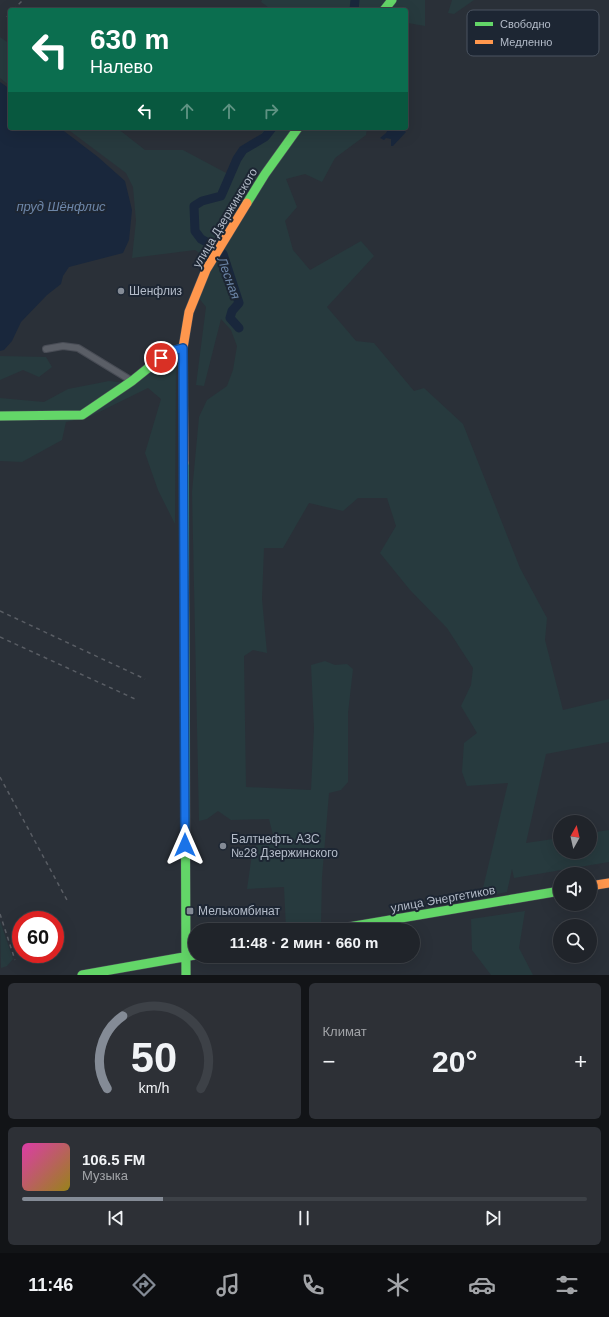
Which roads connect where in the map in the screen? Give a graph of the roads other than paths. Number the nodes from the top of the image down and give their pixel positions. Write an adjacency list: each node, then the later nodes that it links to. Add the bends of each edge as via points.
1 (392, 0): 2 (main road)
2 (386, 8)
3 (297, 130): 4 (main road, улица Дзержинского, via 265,174 206,270 189,312)
4 (183, 348): 6 (main road, via 168,352); 11 (main road, улица Дзержинского)
5 (46, 349): 6 (street, via 63,346 78,348)
6 (132, 381): 7 (main road, via 82,415)
7 (0, 416)
8 (609, 883): 9 (main road)
9 (597, 885)
10 (553, 893): 12 (main road, улица Энергетиков)
11 (191, 923)
12 (373, 923)
13 (188, 956): 15 (main road)
14 (189, 963): 16 (main road, улица Дзержинского)
15 (82, 975)
16 (186, 975)

